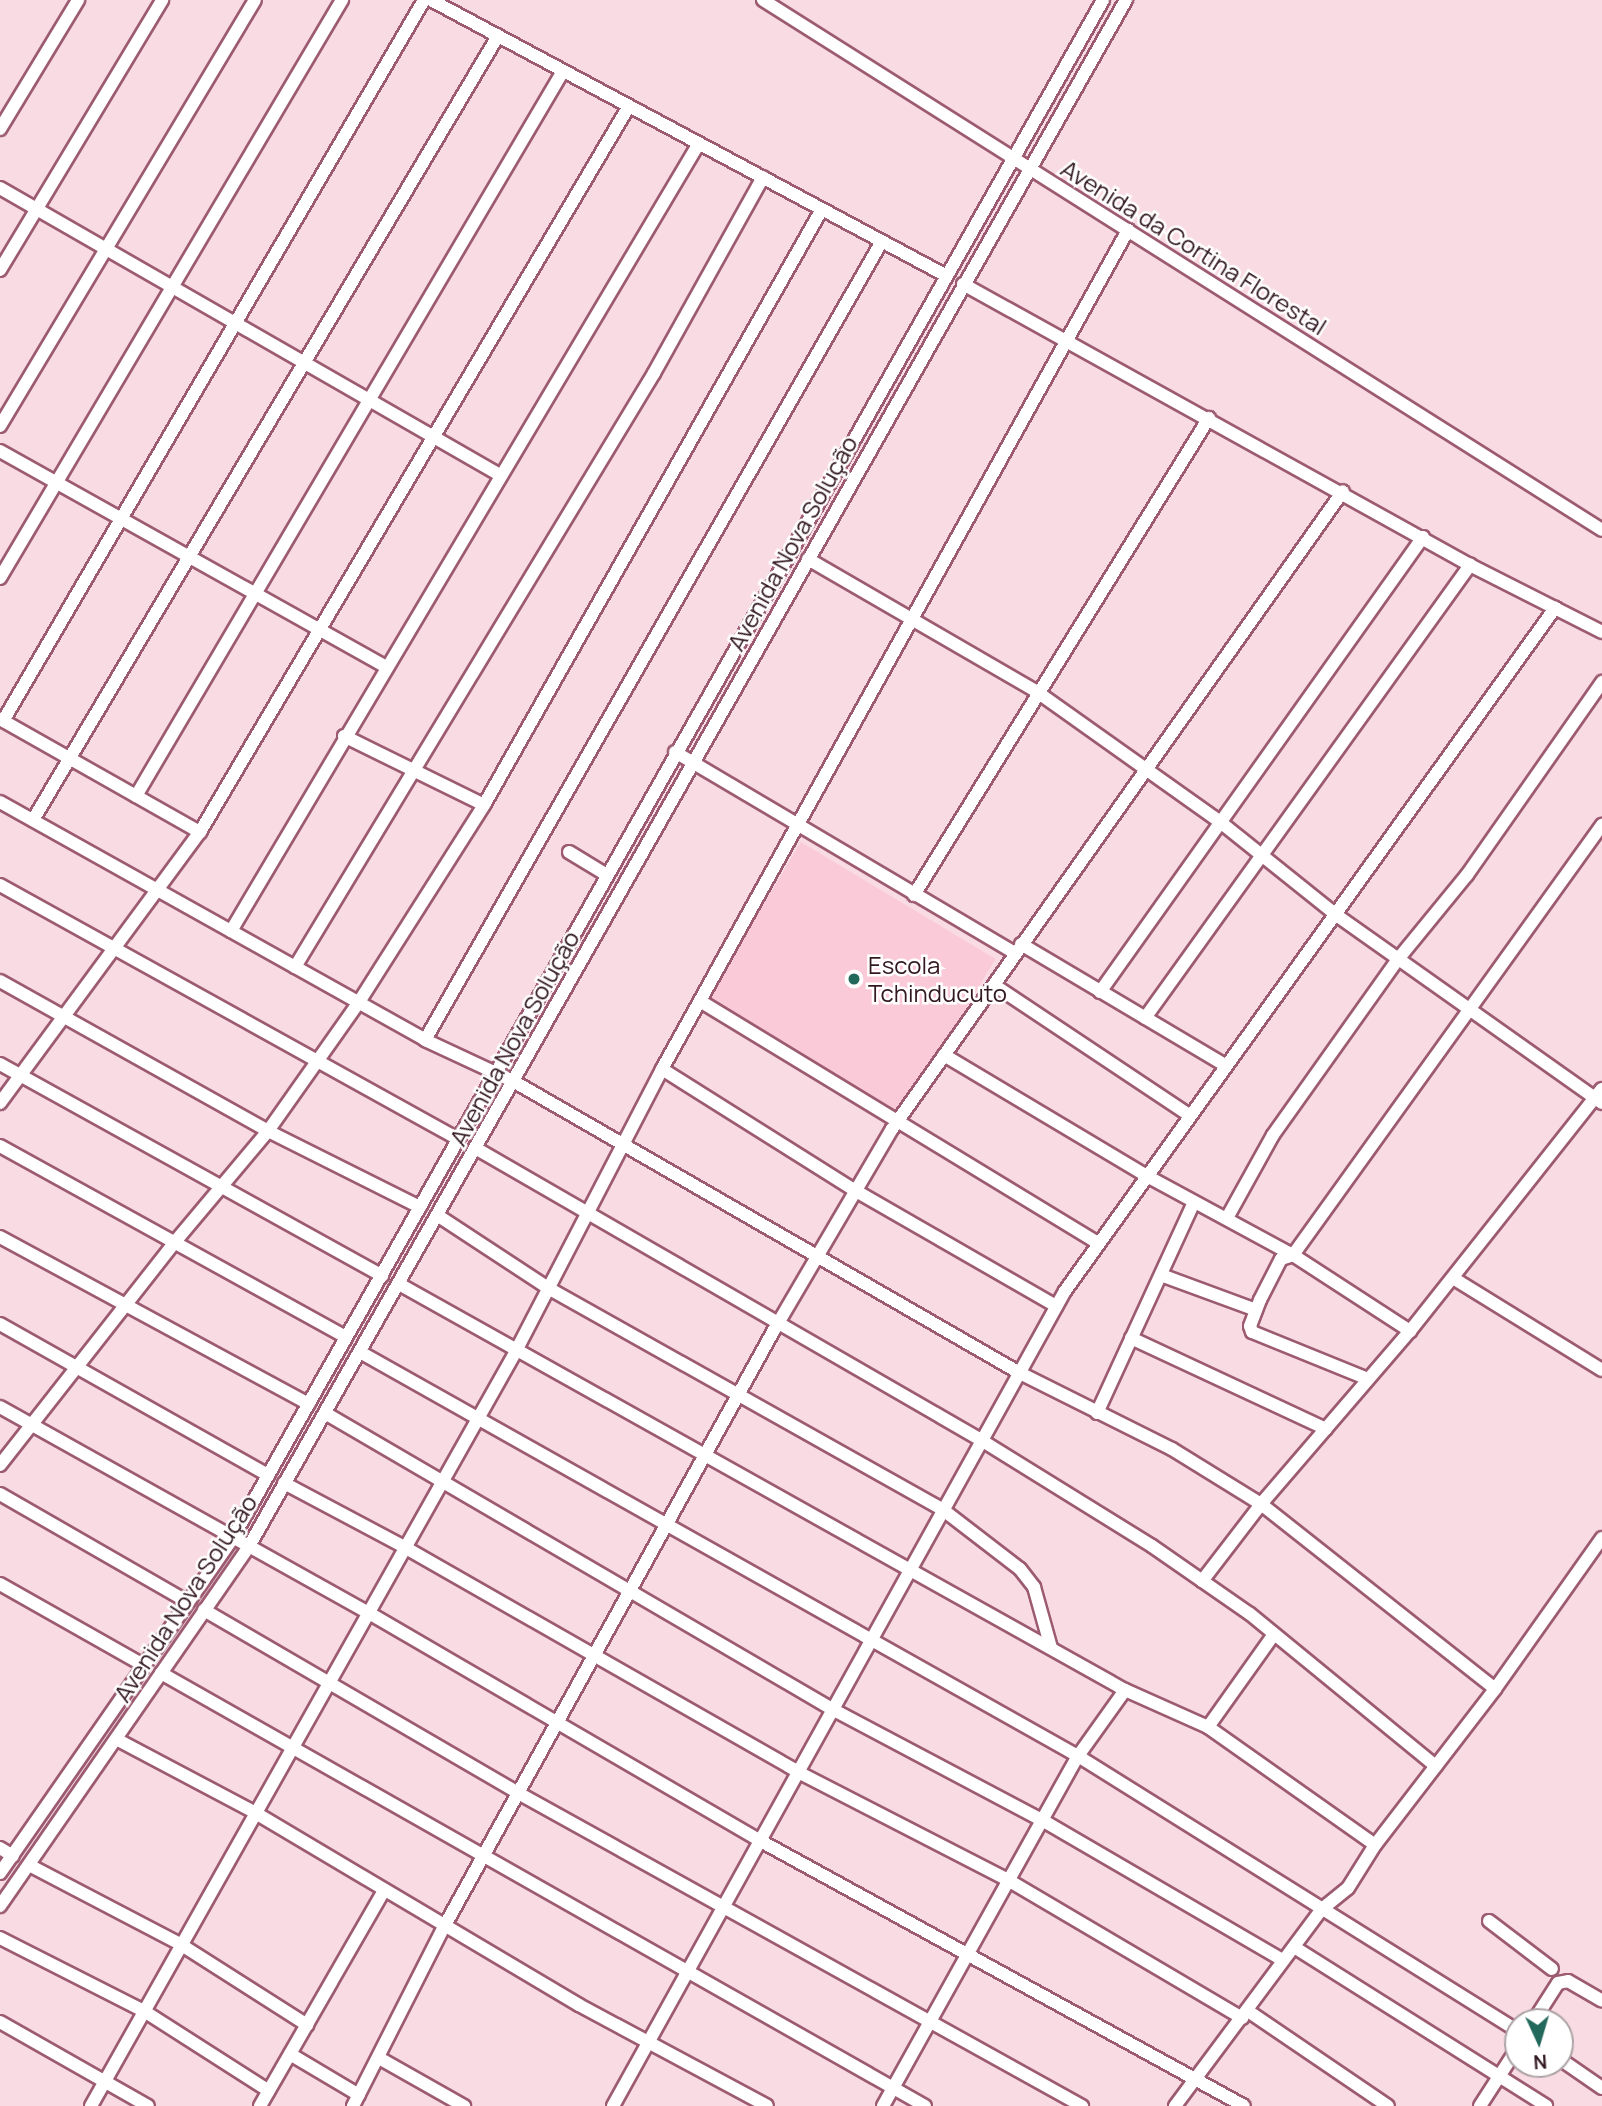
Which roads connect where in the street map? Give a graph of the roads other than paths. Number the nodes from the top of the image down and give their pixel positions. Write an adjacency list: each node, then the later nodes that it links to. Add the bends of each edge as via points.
1 (78, 0): 13 (street)
2 (162, 0): 20 (street)
3 (255, 0): 23 (street)
4 (342, 0): 27 (street)
5 (424, 0): 28 (street)
6 (430, 0): 10 (street)
7 (764, 0): 15 (street, Avenida da Cortina Florestal)
8 (1103, 0): 15 (street, Avenida Nova Solução)
9 (1126, 0): 16 (street, Avenida Nova Solução)
10 (498, 36): 11 (street); 30 (street)
11 (563, 71): 12 (street); 31 (street)
12 (629, 106): 14 (street); 34 (street)
13 (0, 129)
14 (699, 143): 17 (street); 36 (street)
15 (1012, 157): 16 (street, Avenida da Cortina Florestal); 25 (street, Avenida Nova Solução)
16 (1029, 168): 21 (street, Avenida da Cortina Florestal); 26 (street, Avenida Nova Solução)
17 (763, 177): 19 (street); 59 (street, via 654,373)
18 (0, 188): 20 (street)
19 (822, 209): 22 (street); 63 (street)
20 (35, 212): 23 (street); 24 (street)
21 (1128, 230): 29 (street); 40 (street, Avenida da Cortina Florestal)
22 (882, 241): 25 (street); 89 (street)
23 (104, 252): 27 (street); 33 (street)
24 (0, 270)
25 (945, 275): 56 (street, Avenida Nova Solução)
26 (963, 284): 29 (street); 43 (street, Avenida Nova Solução)
27 (173, 286): 28 (street); 37 (street)
28 (236, 322): 30 (street); 39 (street)
29 (1066, 338): 32 (street); 48 (street)
30 (305, 362): 31 (street); 42 (street)
31 (372, 398): 34 (street); 46 (street)
32 (1209, 418): 38 (street); 53 (street)
33 (0, 426)
34 (434, 436): 36 (street); 49 (street)
35 (0, 451): 37 (street)
36 (500, 475): 51 (street)
37 (57, 482): 39 (street); 45 (street)
38 (1343, 491): 41 (street); 60 (street)
39 (120, 520): 42 (street); 54 (street)
40 (1602, 530)
41 (1423, 537): 44 (street); 65 (street)
42 (189, 558): 46 (street); 57 (street)
43 (808, 559): 48 (street); 58 (street, Avenida Nova Solução)
44 (1470, 565): 47 (street); 70 (street)
45 (0, 578)
46 (254, 594): 49 (street); 61 (street)
47 (1555, 608): 50 (street); 75 (street)
48 (912, 621): 53 (street); 67 (street)
49 (320, 631): 51 (street); 68 (street)
50 (1602, 632)
51 (385, 666): 55 (street)
52 (1602, 682): 79 (street, via 1467,875)
53 (1036, 691): 60 (street); 74 (street)
54 (1, 720): 57 (street)
55 (344, 736): 59 (street); 76 (street)
56 (675, 752): 58 (street); 71 (street, Avenida Nova Solução)
57 (70, 759): 61 (street); 64 (street)
58 (692, 762): 67 (street); 97 (street, Avenida Nova Solução)
59 (414, 768): 63 (street); 80 (street)
60 (1147, 770): 65 (street); 78 (street)
61 (136, 796): 68 (street)
62 (0, 802): 64 (street)
63 (484, 805): 85 (street)
64 (33, 820): 73 (street)
65 (1219, 821): 70 (street); 83 (street)
66 (1602, 825): 86 (street)
67 (796, 826): 74 (street); 84 (street)
68 (200, 832): 73 (street)
69 (569, 852): 71 (street)
70 (1261, 856): 75 (street); 88 (street)
71 (607, 876): 95 (street, Avenida Nova Solução)
72 (0, 885): 77 (street)
73 (156, 889): 76 (street); 77 (street)
74 (914, 895): 78 (street)
75 (1335, 914): 79 (street); 93 (street)
76 (231, 931): 80 (street)
77 (113, 948): 87 (street); 91 (street)
78 (1018, 948): 82 (street); 83 (street)
79 (1399, 958): 86 (street); 114 (street, via 1273,1135)
80 (295, 967): 85 (street)
81 (0, 981): 87 (street)
82 (993, 985): 90 (street); 100 (street)
83 (1100, 992): 88 (street)
84 (700, 1001): 94 (street); 101 (street)
85 (359, 1002): 89 (street); 91 (street)
86 (1469, 1005): 98 (street); 119 (street)
87 (64, 1017): 96 (street); 102 (street)
88 (1144, 1018): 93 (street)
89 (425, 1040): 95 (street)
90 (944, 1055): 101 (street); 107 (street)
91 (319, 1063): 102 (street); 103 (street)
92 (0, 1064): 96 (street)
93 (1225, 1065): 100 (street)
94 (662, 1069): 105 (street); 109 (street)
95 (495, 1073): 97 (street); 103 (street, Avenida Nova Solução)
96 (22, 1076): 99 (street); 108 (street)
97 (513, 1081): 105 (street); 106 (street, Avenida Nova Solução)
98 (1600, 1097): 122 (street)
99 (0, 1103)
100 (1189, 1115): 107 (street)
101 (896, 1123): 109 (street); 116 (street)
102 (268, 1131): 108 (street); 111 (street)
103 (458, 1139): 111 (street, Avenida Nova Solução)
104 (0, 1146): 117 (street)
105 (624, 1146): 112 (street); 118 (street)
106 (477, 1149): 112 (street); 113 (street, Avenida Nova Solução)
107 (1145, 1175): 110 (street); 116 (street)
108 (221, 1187): 117 (street); 121 (street)
109 (856, 1191): 118 (street); 126 (street)
110 (1194, 1202): 114 (street); 120 (street)
111 (420, 1208): 121 (street, Avenida Nova Solução)
112 (590, 1213): 124 (street); 128 (street)
113 (437, 1215): 123 (street, Avenida Nova Solução); 124 (street)
114 (1227, 1218): 119 (street)
115 (0, 1237): 125 (street)
116 (1097, 1242): 126 (street)
117 (174, 1243): 125 (street); 131 (street)
118 (820, 1255): 128 (street); 137 (street)
119 (1293, 1255): 127 (street, via 1281,1259); 130 (street)
120 (1161, 1275): 127 (street); 132 (street)
121 (382, 1276): 131 (street, Avenida Nova Solução)
122 (1453, 1278): 130 (street); 136 (street)
123 (399, 1284): 133 (street); 134 (street, Avenida Nova Solução)
124 (548, 1288): 133 (street); 139 (street)
125 (125, 1305): 135 (street); 140 (street)
126 (1056, 1307): 137 (street)
127 (1256, 1310): 138 (street, via 1252,1332)
128 (779, 1322): 139 (street); 147 (street)
129 (0, 1324): 135 (street)
130 (1410, 1331): 138 (street)
131 (346, 1337): 140 (street, Avenida Nova Solução)
132 (1131, 1338): 143 (street); 146 (street)
133 (516, 1351): 144 (street); 148 (street)
134 (360, 1352): 142 (street, Avenida Nova Solução); 144 (street)
135 (78, 1367): 145 (street); 150 (street)
136 (1602, 1370)
137 (1018, 1372): 143 (street); 147 (street)
138 (1368, 1379): 146 (street)
139 (740, 1395): 148 (street); 155 (street)
140 (309, 1404): 150 (street, Avenida Nova Solução)
141 (0, 1407): 145 (street)
142 (325, 1413): 151 (street); 152 (street, Avenida Nova Solução)
143 (1097, 1413): 154 (street, via 1172,1449)
144 (477, 1417): 151 (street); 156 (street)
145 (30, 1423): 149 (street); 158 (street)
146 (1326, 1429): 154 (street)
147 (981, 1440): 155 (street); 162 (street)
148 (707, 1457): 156 (street); 161 (street)
149 (0, 1465)
150 (268, 1475): 158 (street, Avenida Nova Solução)
151 (443, 1481): 160 (street); 164 (street)
152 (284, 1483): 159 (street, Avenida Nova Solução); 160 (street)
153 (0, 1494): 165 (street)
154 (1261, 1504): 162 (street); 175 (street)
155 (942, 1509): 161 (street); 170 (street, via 1020,1569 1034,1587)
156 (670, 1524): 164 (street); 169 (street)
157 (1602, 1538): 175 (street)
158 (232, 1539): 159 (street); 165 (street, Avenida Nova Solução)
159 (248, 1548): 166 (street, Avenida Nova Solução); 167 (street)
160 (406, 1548): 167 (street); 171 (street)
161 (909, 1569): 169 (street); 170 (street)
162 (1202, 1581): 168 (street)
163 (0, 1584): 172 (street)
164 (632, 1590): 171 (street); 177 (street)
165 (188, 1602): 172 (street, Avenida Nova Solução)
166 (204, 1610): 173 (street, Avenida Nova Solução); 174 (street)
167 (369, 1613): 174 (street); 178 (street)
168 (1274, 1634): 179 (street); 183 (street)
169 (871, 1639): 177 (street); 182 (street)
170 (1051, 1648): 176 (street)
171 (597, 1657): 178 (street); 184 (street)
172 (143, 1665): 191 (street, Avenida Nova Solução)
173 (161, 1673): 180 (street, Avenida Nova Solução); 181 (street)
174 (329, 1683): 181 (street); 185 (street)
175 (1495, 1689): 183 (street)
176 (1125, 1690): 179 (street); 182 (street)
177 (832, 1709): 184 (street); 187 (street)
178 (559, 1723): 185 (street); 188 (street)
179 (1208, 1727): 189 (street)
180 (118, 1740): 186 (street); 193 (street, Avenida Nova Solução)
181 (293, 1745): 186 (street); 192 (street)
182 (1078, 1756): 187 (street); 199 (street)
183 (1436, 1766): 189 (street)
184 (798, 1772): 188 (street); 195 (street)
185 (520, 1794): 192 (street); 198 (street)
186 (254, 1812): 196 (street); 203 (street)
187 (1042, 1820): 195 (street); 206 (street)
188 (757, 1839): 198 (street); 205 (street)
189 (1375, 1845): 199 (street, via 1348,1888)
190 (0, 1848): 191 (street)
191 (13, 1856): 194 (street, Avenida Nova Solução)
192 (483, 1857): 201 (street); 208 (street)
193 (29, 1865): 197 (street, Avenida Nova Solução); 203 (street)
194 (0, 1873)
195 (1008, 1880): 205 (street); 212 (street)
196 (384, 1890): 201 (street); 216 (street)
197 (0, 1906)
198 (721, 1906): 208 (street); 213 (street)
199 (1322, 1909): 204 (street); 215 (street)
200 (1489, 1921): 207 (street)
201 (444, 1927): 217 (street); 219 (street)
202 (0, 1938): 211 (street)
203 (180, 1944): 211 (street); 216 (street)
204 (1294, 1947): 206 (street); 222 (street)
205 (969, 1951): 213 (street); 223 (street)
206 (1283, 1960): 212 (street)
207 (1552, 1969)
208 (686, 1970): 217 (street); 225 (street)
209 (1602, 2001): 210 (street, via 1568,1981 1558,1983)
210 (1542, 2008)
211 (144, 2011): 224 (street); 227 (street)
212 (1245, 2014): 223 (street); 240 (street)
213 (930, 2021): 225 (street); 237 (street)
214 (0, 2022): 224 (street)
215 (1504, 2022)
216 (307, 2025): 218 (street)
217 (648, 2041): 233 (street); 234 (street)
218 (290, 2054): 227 (street); 228 (street)
219 (379, 2058): 228 (street); 232 (street)
220 (1504, 2069): 222 (street)
221 (1574, 2069): 226 (street)
222 (1499, 2077): 241 (street); 242 (street)
223 (1195, 2078): 238 (street); 239 (street)
224 (105, 2081): 229 (street); 230 (street)
225 (892, 2088): 235 (street); 236 (street)
226 (1602, 2088)
227 (269, 2091): 231 (street)
228 (356, 2101)
229 (91, 2106)
230 (148, 2106)
231 (260, 2106)
232 (464, 2106)
233 (613, 2106)
234 (767, 2106)
235 (883, 2106)
236 (925, 2106)
237 (1082, 2106)
238 (1175, 2106)
239 (1244, 2106)
240 (1388, 2106)
241 (1480, 2106)
242 (1546, 2106)

